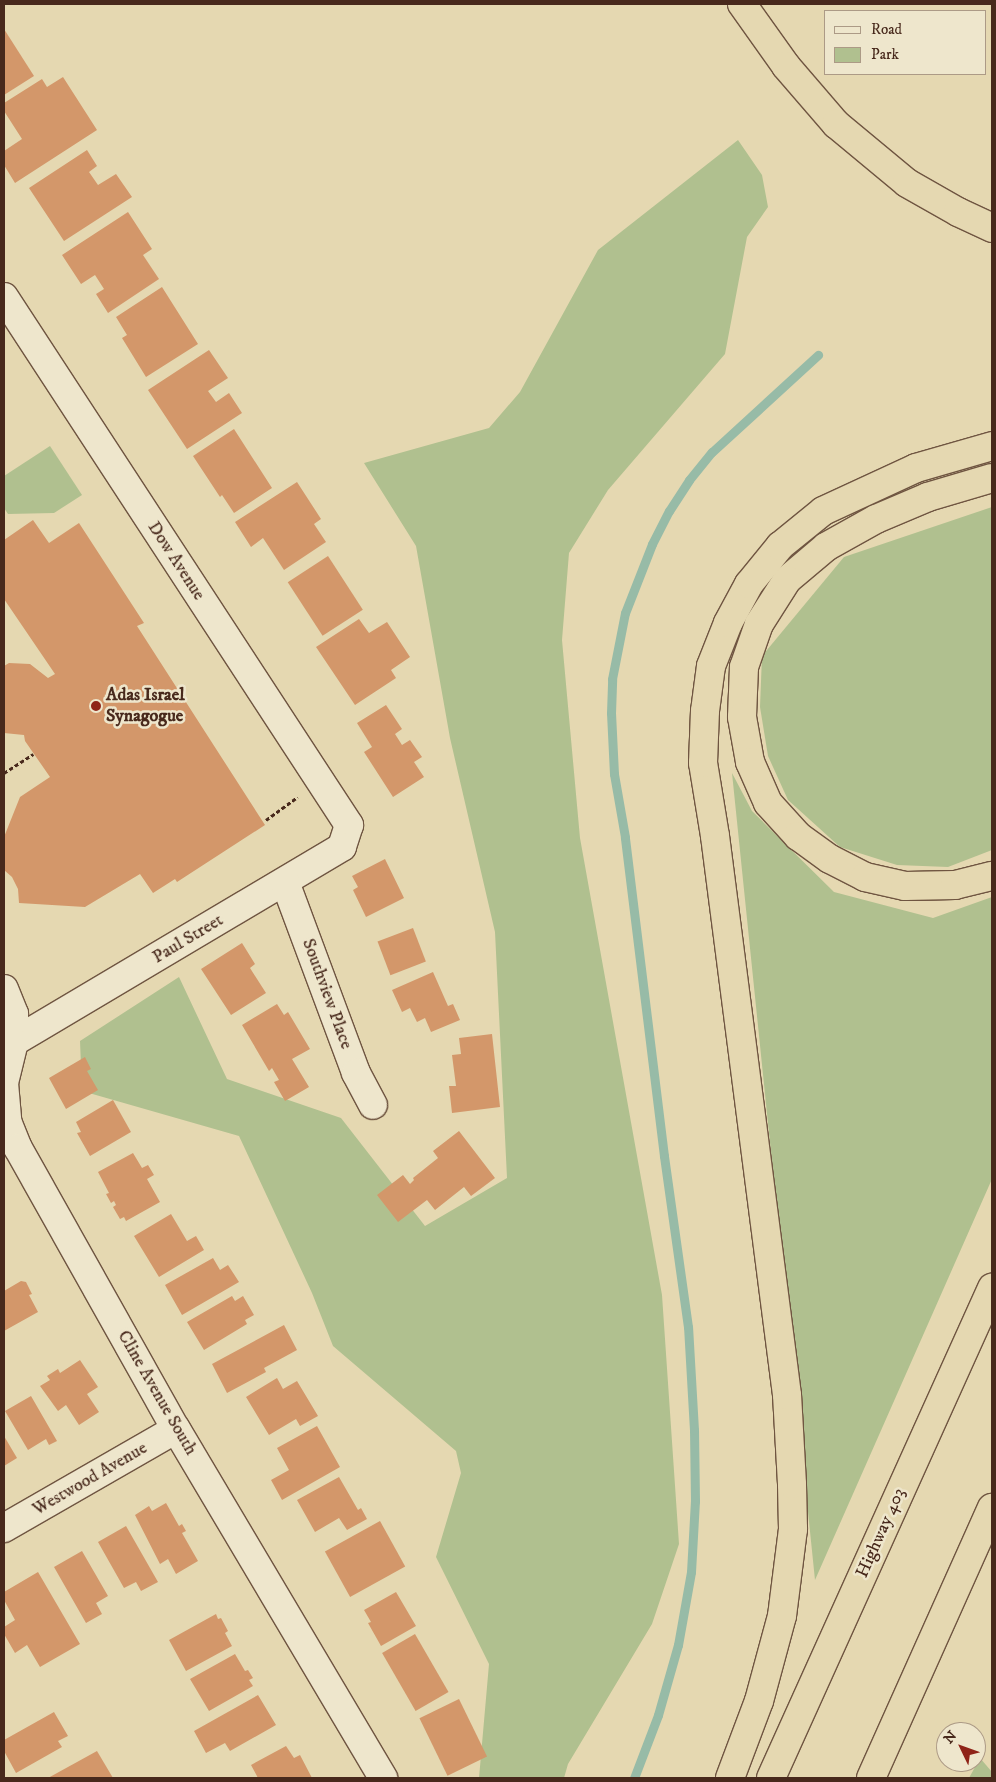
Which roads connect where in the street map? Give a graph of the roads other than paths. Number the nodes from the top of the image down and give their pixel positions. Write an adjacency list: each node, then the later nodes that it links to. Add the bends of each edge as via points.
1 (742, 4): 2 (highway, via 786,66 836,124 907,183)
2 (992, 228)
3 (4, 298): 6 (street, Dow Avenue)
4 (992, 446): 17 (highway, via 916,468 823,511 780,546 749,584 728,623 711,666 703,763 787,1395 793,1529 782,1616 759,1700)
5 (992, 478): 7 (highway, via 928,497 876,519 826,547 787,580 759,624 744,667 742,717 750,762 768,803 798,836 830,859 865,877 904,886 955,885)
6 (348, 825): 8 (street, Paul Street, via 342,847)
7 (992, 876)
8 (285, 882): 10 (street, Paul Street); 11 (street, Southview Place, via 356,1073)
9 (4, 989): 10 (street, Cline Avenue South, via 14,1014)
10 (14, 1042): 13 (street, Cline Avenue South, via 4,1083 7,1121 18,1148)
11 (373, 1105)
12 (992, 1288): 18 (highway, Highway 403)
13 (176, 1429): 15 (street, Westwood Avenue); 16 (street, Cline Avenue South)
14 (992, 1508): 19 (highway)
15 (4, 1528)
16 (383, 1778)
17 (730, 1778)
18 (771, 1778)
19 (871, 1778)

